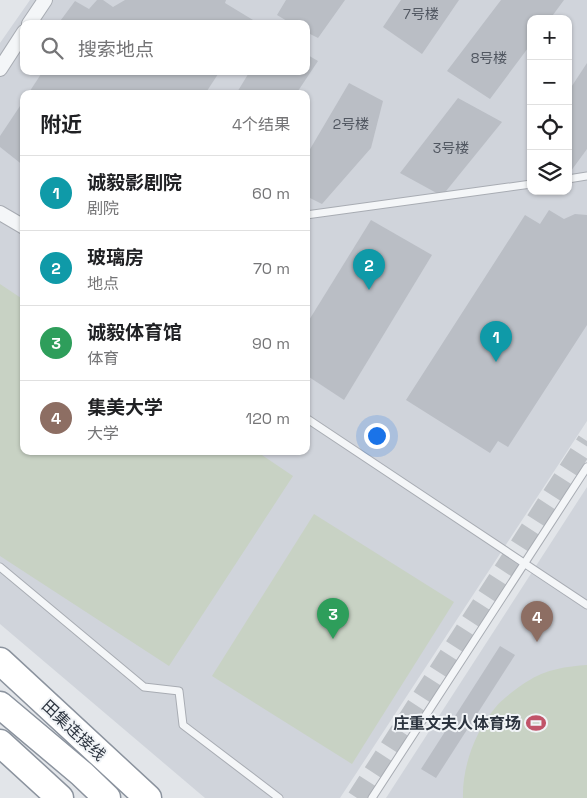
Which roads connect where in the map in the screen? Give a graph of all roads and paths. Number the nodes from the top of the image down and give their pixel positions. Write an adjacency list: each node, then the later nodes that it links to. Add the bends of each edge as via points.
1 (44, 0): 2 (street)
2 (32, 20)
3 (20, 38): 4 (street)
4 (0, 69)
5 (587, 176): 6 (lane)
6 (572, 178)
7 (527, 185): 9 (lane)
8 (0, 213): 10 (street)
9 (310, 214)
10 (20, 225)
11 (310, 421): 13 (lane)
12 (587, 467): 13 (lane)
13 (524, 564): 15 (lane); 23 (lane)
14 (0, 567): 22 (lane, via 144,687 179,691 183,725)
15 (587, 605)
16 (0, 662): 21 (highway, 田集连接线)
17 (0, 705): 20 (highway, 田集连接线)
18 (0, 743): 19 (highway)
19 (60, 798)
20 (107, 798)
21 (148, 798)
22 (279, 798)
23 (372, 798)

